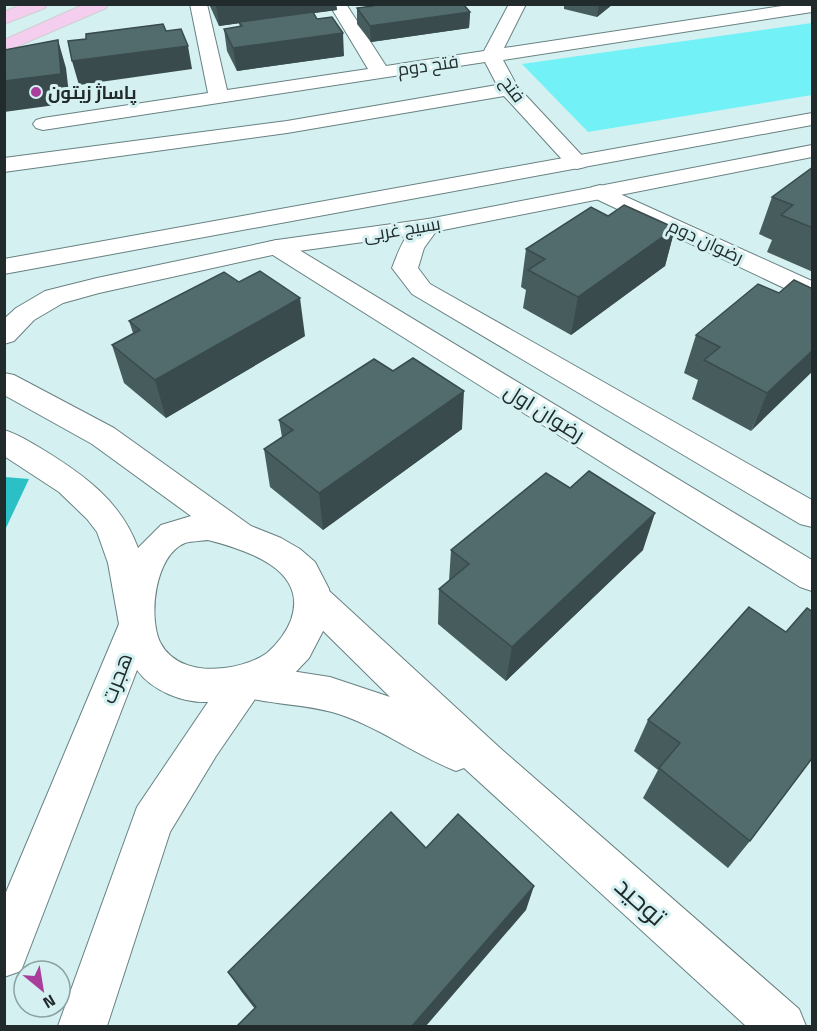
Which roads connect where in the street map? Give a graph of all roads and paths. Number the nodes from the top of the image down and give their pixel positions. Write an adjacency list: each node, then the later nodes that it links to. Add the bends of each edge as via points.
1 (39, 4): 7 (main road)
2 (100, 4): 8 (main road)
3 (198, 4): 12 (street)
4 (337, 4): 10 (street)
5 (518, 4): 9 (street, فتح)
6 (813, 7): 9 (street, فتح دوم)
7 (4, 19)
8 (4, 47)
9 (491, 55): 10 (street, فتح دوم); 11 (street, فتح); 13 (street, via 453,83)
10 (380, 72): 12 (street, فتح دوم)
11 (509, 89): 13 (street); 17 (street, فتح)
12 (219, 97): 15 (street, فتح دوم)
13 (388, 110): 18 (street)
14 (813, 118): 17 (street, بسیج غربی)
15 (44, 124)
16 (810, 153): 19 (street, بسیج غربی)
17 (577, 162): 19 (street, فتح); 22 (street, بسیج غربی)
18 (4, 165)
19 (600, 192): 20 (street, بسیج غربی); 23 (street, رضوان دوم)
20 (428, 226): 21 (street, بسیج غربی); 27 (street, رضوان اول, via 412,247 405,268 421,289)
21 (277, 247): 24 (street, بسیج غربی, via 54,297 25,314); 29 (street, رضوان اول)
22 (4, 267)
23 (813, 291)
24 (4, 335)
25 (4, 382): 28 (street, via 103,436)
26 (4, 441): 31 (street, via 76,486 108,520 127,567)
27 (813, 515)
28 (241, 535): 30 (street, via 290,559 305,575); 31 (street, via 208,527 172,534 152,554 140,577)
29 (813, 577)
30 (313, 598): 32 (street, via 310,622 297,646 275,668); 33 (street)
31 (137, 624): 32 (street, via 143,648 159,669 184,682 214,687); 34 (street, هجرت)
32 (246, 681): 33 (street, via 330,694 383,712); 35 (street, via 152,822)
33 (500, 776): 36 (street, توحید)
34 (4, 954)
35 (83, 1026)
36 (782, 1026)

